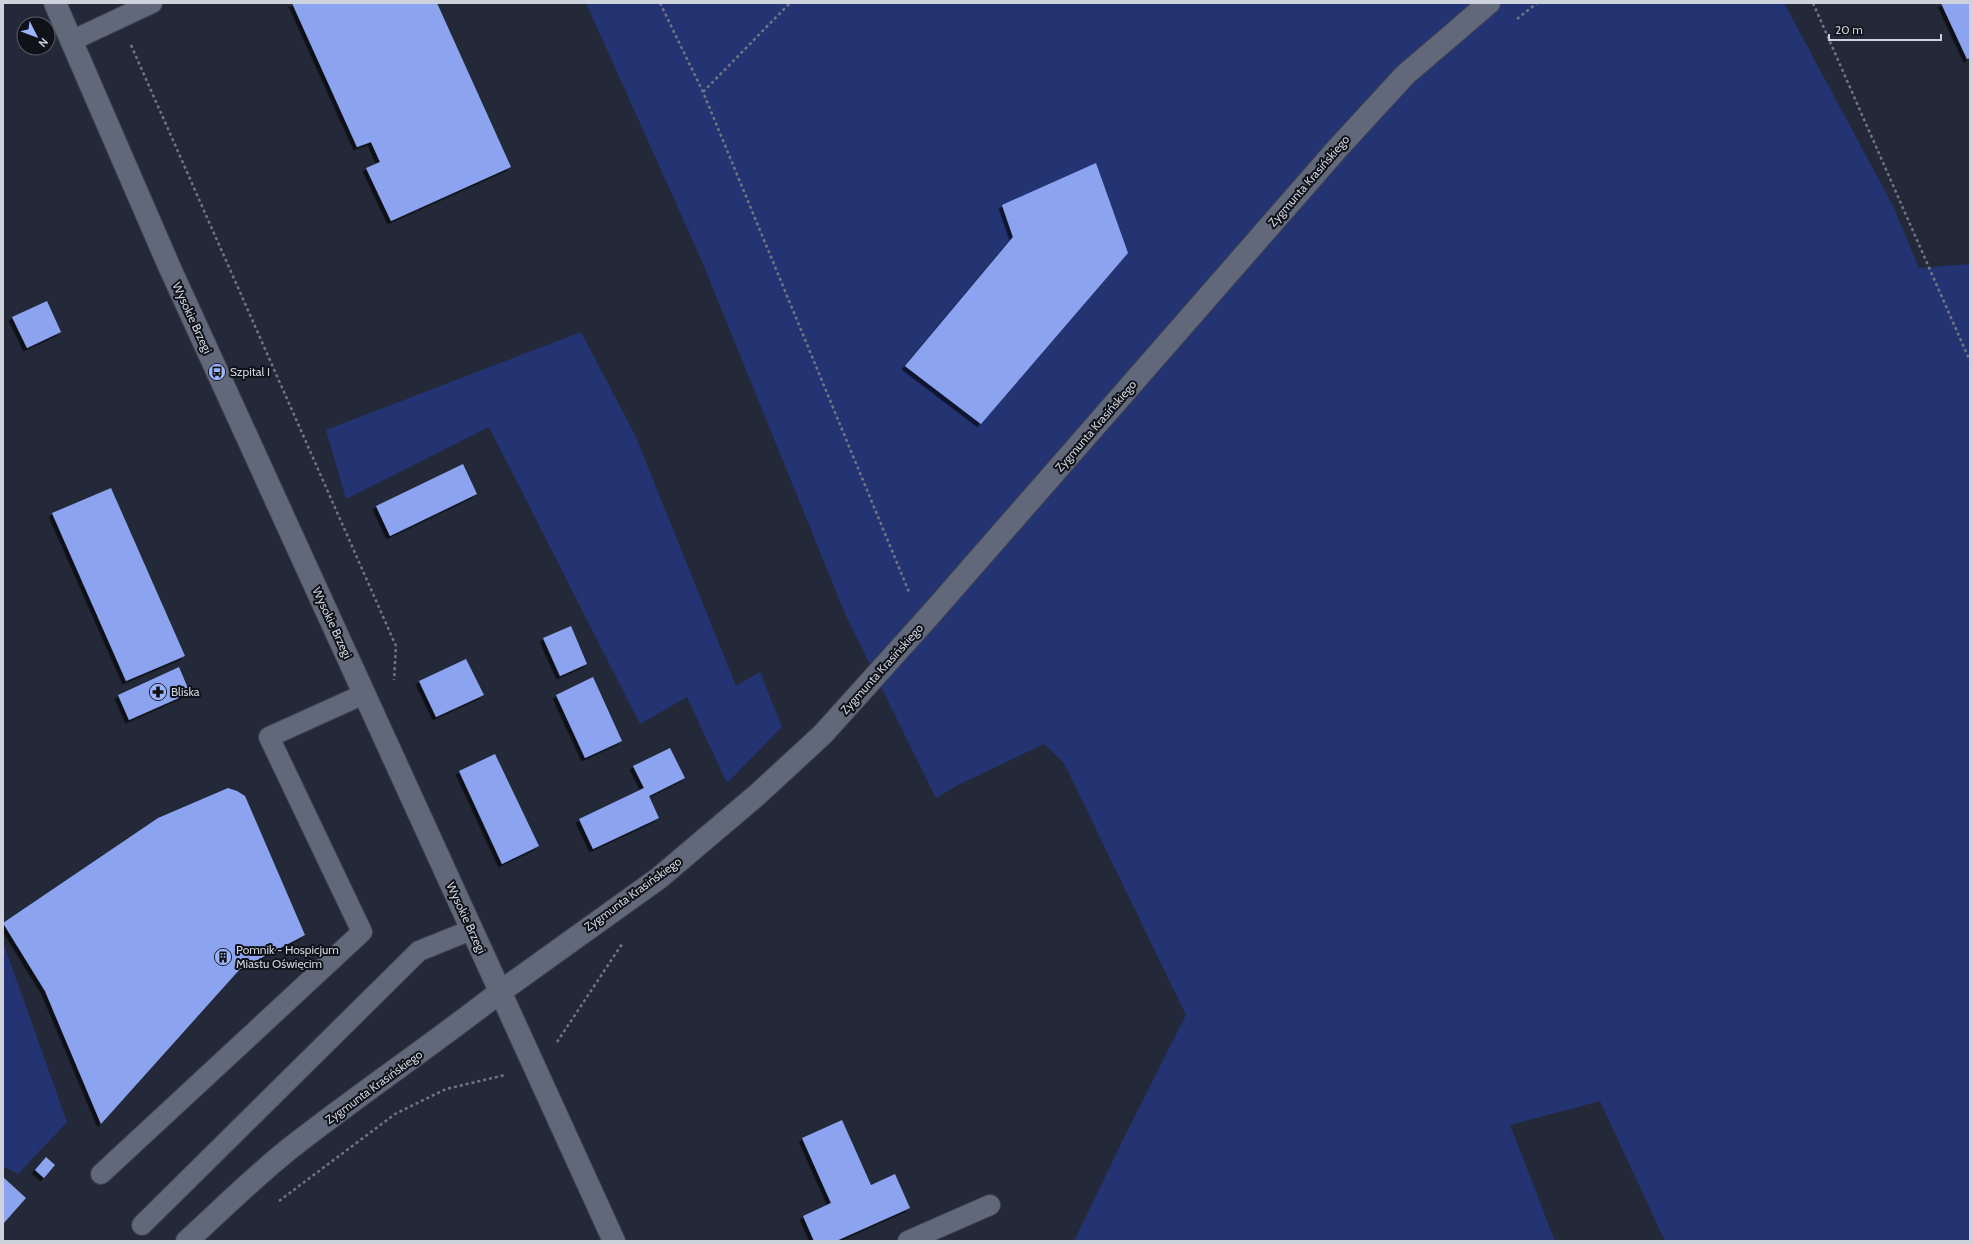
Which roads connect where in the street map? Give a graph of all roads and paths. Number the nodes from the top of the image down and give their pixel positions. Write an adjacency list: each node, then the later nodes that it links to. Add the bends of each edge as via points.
1 (55, 3): 8 (street, Wysokie Brzegi)
2 (152, 3): 7 (lane)
3 (660, 3): 9 (path)
4 (790, 3): 9 (path)
5 (1489, 3): 11 (street, Zygmunta Krasińskiego, via 1405,75 1337,149)
6 (1813, 3): 10 (path)
7 (119, 18): 8 (lane); 13 (path, via 396,646 393,694)
8 (72, 41): 12 (street, Wysokie Brzegi, via 169,266)
9 (702, 92): 11 (path, via 911,594)
10 (1970, 361)
11 (931, 614): 15 (street, Zygmunta Krasińskiego, via 823,734 757,795 659,878)
12 (364, 694): 13 (street, Wysokie Brzegi); 17 (lane, via 269,737 362,932)
13 (375, 719): 14 (street, Wysokie Brzegi)
14 (471, 930): 15 (street, Wysokie Brzegi); 20 (lane, via 419,951)
15 (500, 992): 16 (street, Wysokie Brzegi); 21 (street, Zygmunta Krasińskiego, via 293,1146)
16 (537, 1073): 18 (path, via 507,1075 446,1089 395,1114); 22 (street, Wysokie Brzegi)
17 (101, 1174)
18 (276, 1204)
19 (990, 1204): 23 (lane)
20 (142, 1224)
21 (187, 1241)
22 (614, 1241)
23 (908, 1241)

